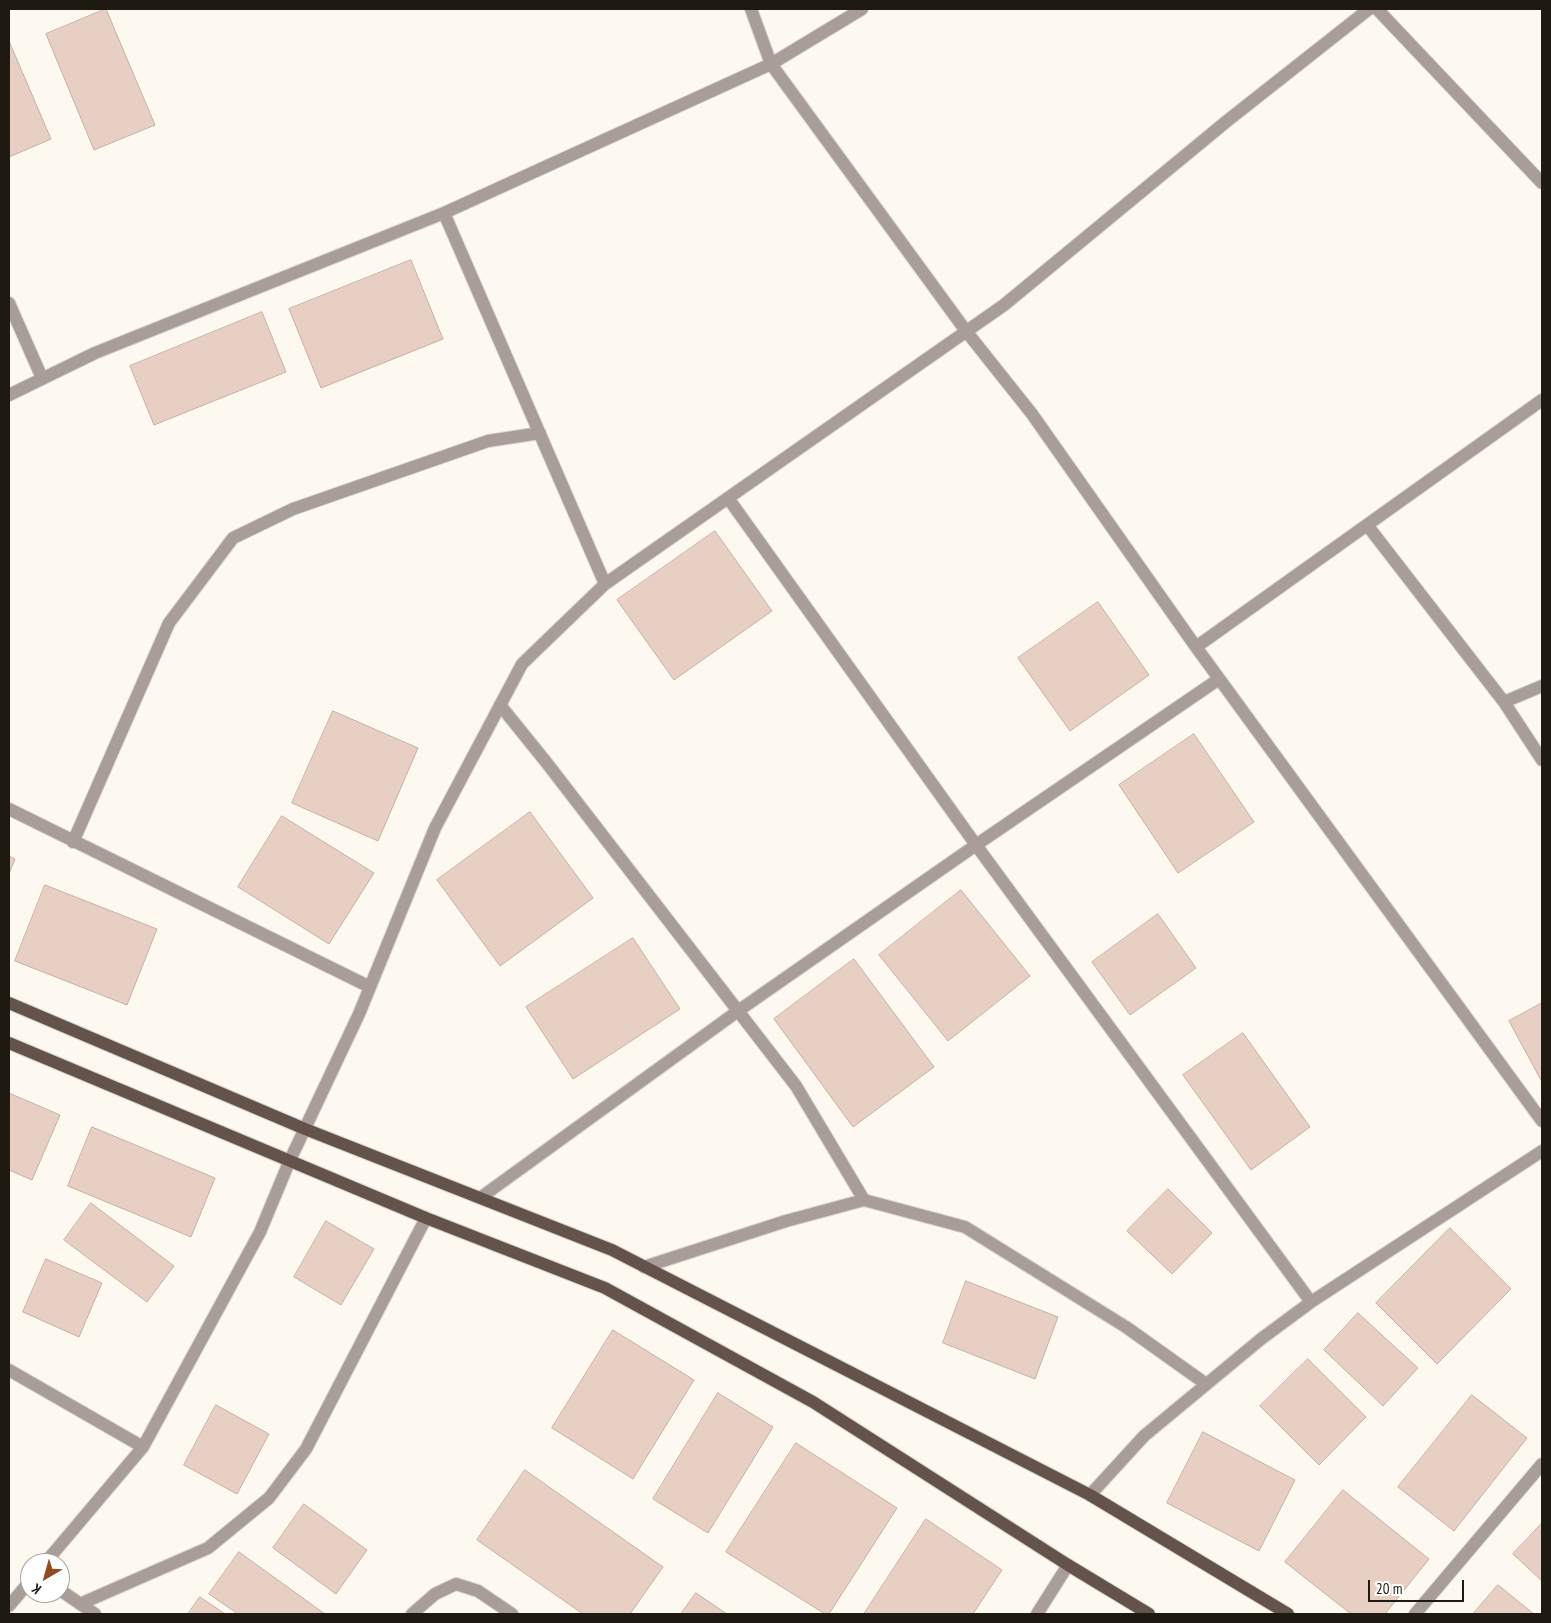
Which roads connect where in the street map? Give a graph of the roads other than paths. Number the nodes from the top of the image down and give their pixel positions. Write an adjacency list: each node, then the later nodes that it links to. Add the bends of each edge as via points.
1 (750, 9): 5 (street)
2 (862, 9): 5 (street)
3 (1368, 9): 9 (street, via 1226,121 1004,305)
4 (1378, 9): 6 (street)
5 (771, 64): 7 (street); 9 (street)
6 (1542, 183)
7 (444, 213): 10 (street, via 95,353); 13 (street)
8 (9, 303): 10 (street)
9 (966, 331): 14 (street); 17 (street, via 1032,414)
10 (42, 378): 11 (street)
11 (9, 395)
12 (1542, 400): 15 (street)
13 (540, 433): 16 (street); 24 (street, via 488,441 293,509 233,538 169,623)
14 (728, 498): 16 (street); 25 (street)
15 (1367, 525): 17 (street); 20 (street)
16 (605, 584): 21 (street, via 522,664)
17 (1196, 647): 18 (street)
18 (1219, 679): 25 (street); 30 (street)
19 (1542, 686): 20 (street)
20 (1504, 702): 22 (street)
21 (500, 705): 26 (street, via 435,828); 28 (street)
22 (1542, 760)
23 (9, 809): 24 (street)
24 (73, 842): 26 (street)
25 (976, 846): 28 (street); 38 (street)
26 (370, 987): 31 (street)
27 (9, 1002): 31 (main road)
28 (738, 1011): 34 (street); 35 (street, via 796,1086)
29 (9, 1043): 33 (main road)
30 (1542, 1121)
31 (305, 1129): 33 (street); 34 (main road)
32 (1542, 1151): 38 (street)
33 (290, 1160): 36 (main road); 41 (street, via 260,1232)
34 (480, 1198): 37 (main road, via 612,1250)
35 (864, 1200): 37 (street, via 786,1221); 40 (street, via 964,1227 1126,1327)
36 (426, 1218): 45 (main road, via 605,1288 813,1402); 48 (street, via 306,1449 269,1498 208,1548)
37 (644, 1267): 43 (main road)
38 (1311, 1302): 40 (street)
39 (9, 1370): 41 (street)
40 (1206, 1384): 43 (street, via 1144,1436)
41 (143, 1447): 44 (street)
42 (1542, 1464): 56 (street)
43 (1090, 1495): 55 (main road)
44 (53, 1553)
45 (1068, 1565): 53 (street); 54 (main road)
46 (20, 1593): 49 (street)
47 (70, 1597): 48 (street)
48 (80, 1604): 50 (street)
49 (9, 1606)
50 (95, 1614)
51 (412, 1614): 52 (street, via 434,1594 456,1584 478,1591)
52 (512, 1614)
53 (1036, 1614)
54 (1149, 1614)
55 (1288, 1614)
56 (1414, 1614)

